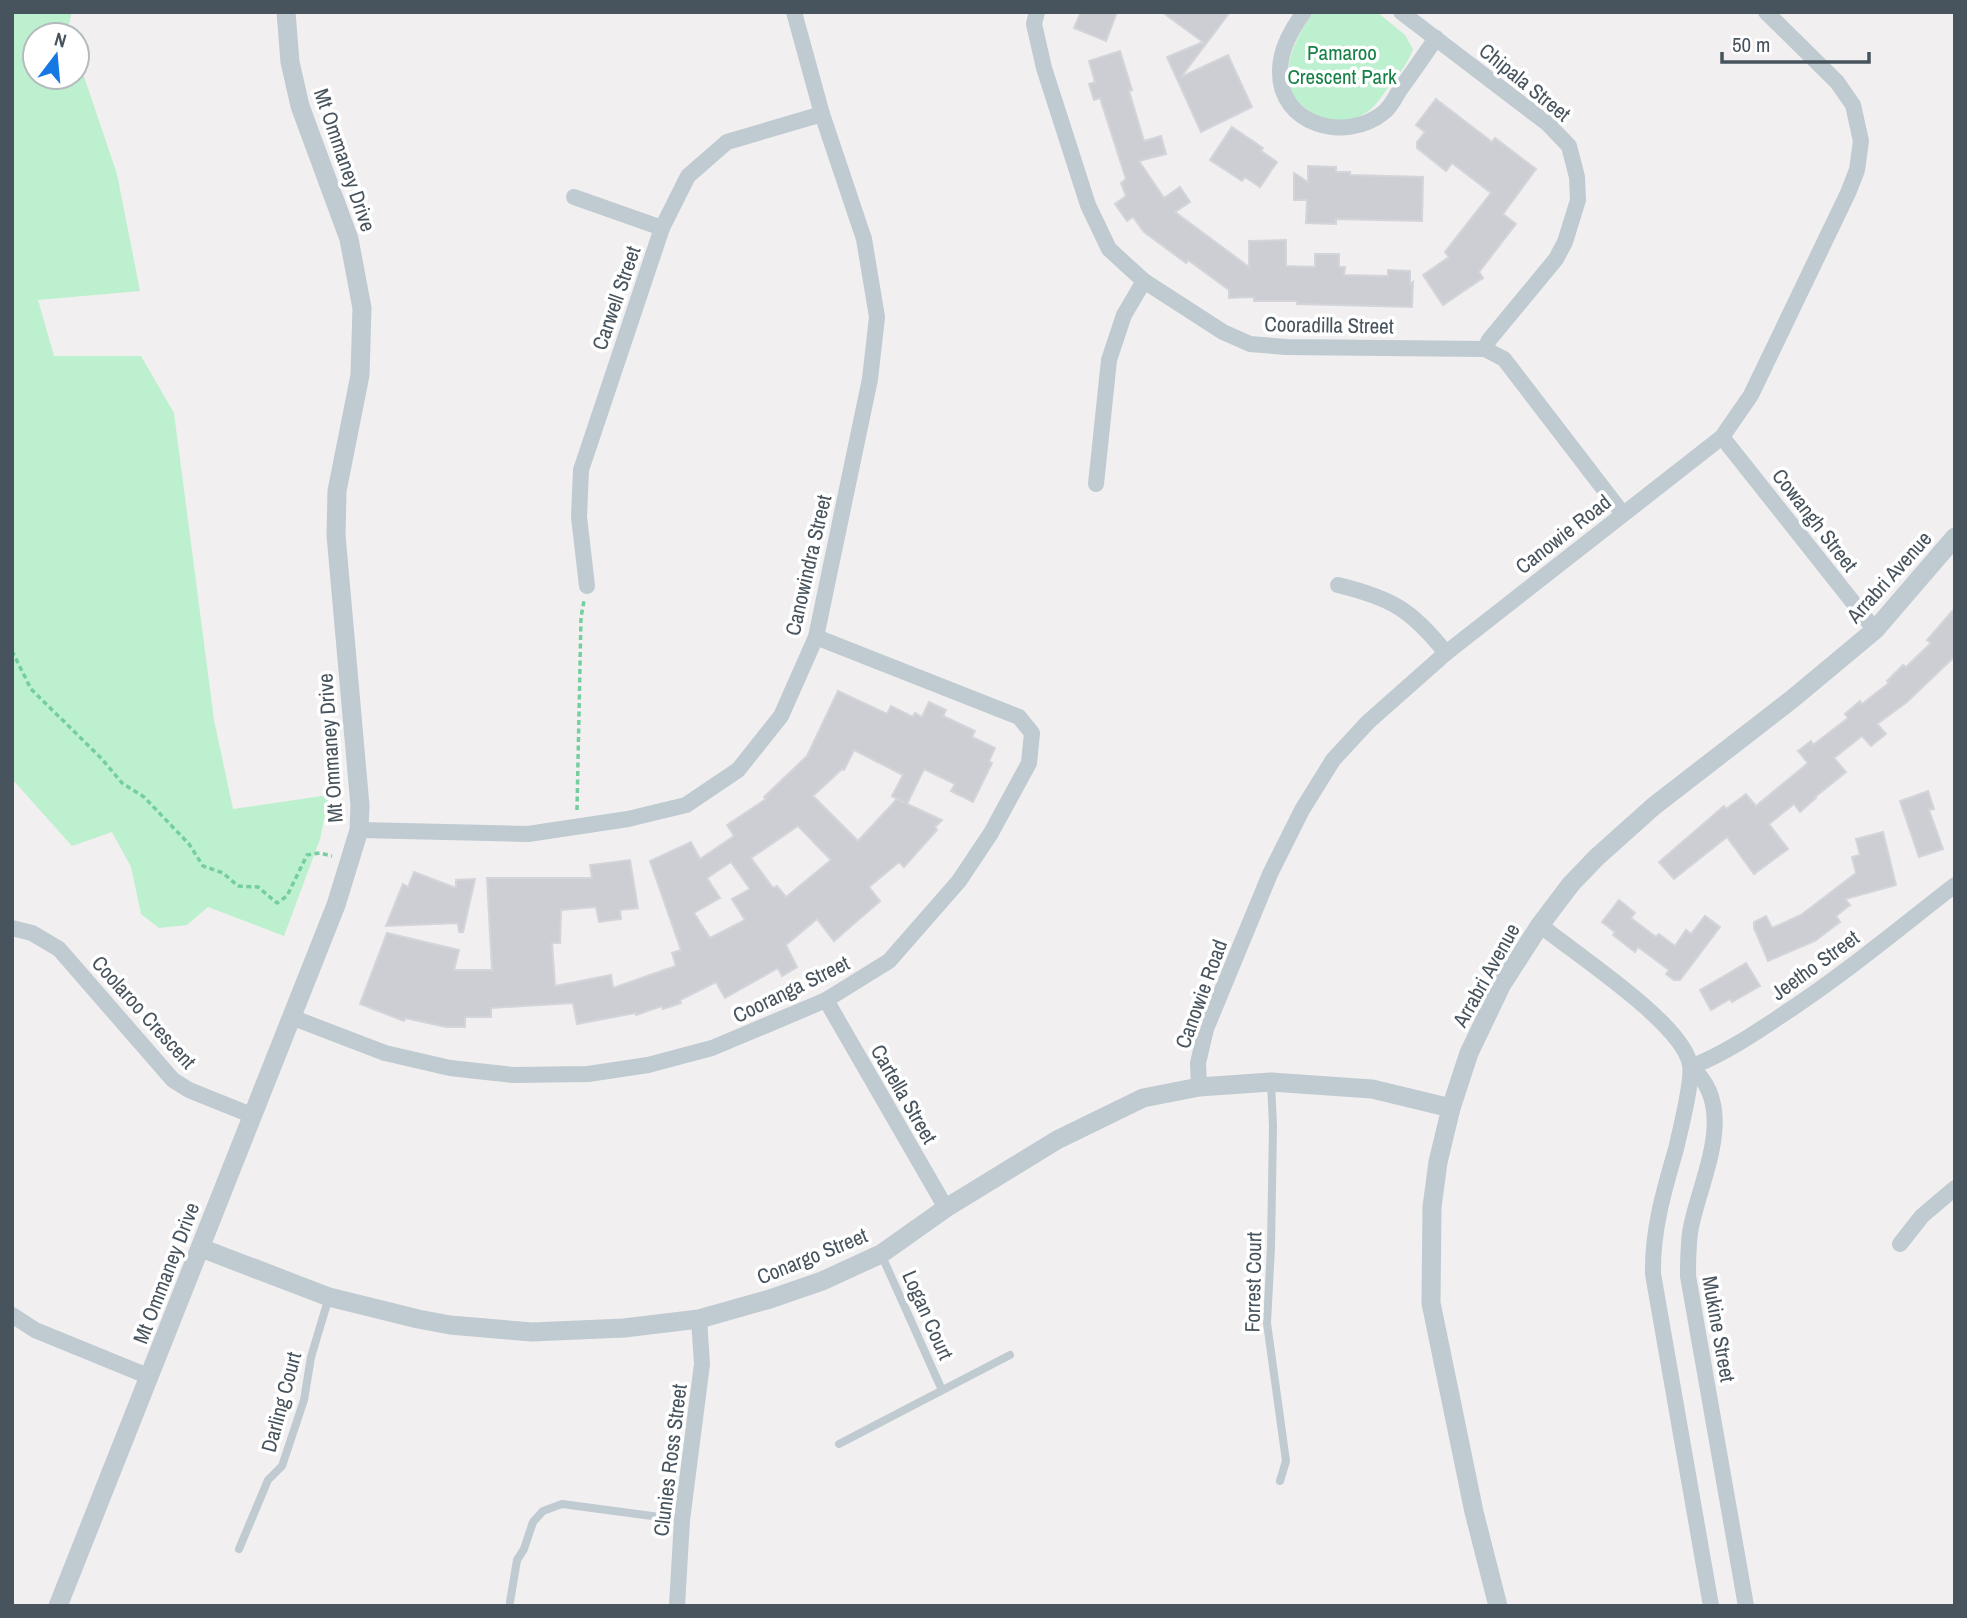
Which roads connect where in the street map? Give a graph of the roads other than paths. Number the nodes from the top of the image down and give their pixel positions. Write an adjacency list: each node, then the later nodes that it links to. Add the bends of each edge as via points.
1 (286, 12): 22 (street, Mt Ommaney Drive, via 300,106 349,239 362,308 360,375 337,491 336,535)
2 (794, 12): 8 (street, Canowindra Street)
3 (1037, 12): 11 (street, Cooradilla Street, via 1034,24 1044,68 1088,205 1109,249)
4 (1304, 12): 7 (street, via 1284,47 1283,92 1293,107 1326,128 1347,129 1385,112)
5 (1401, 12): 7 (street, Chipala Street)
6 (1766, 12): 13 (street, Canowie Road, via 1837,82 1853,105 1861,141 1848,193 1751,395)
7 (1436, 38): 12 (street, Chipala Street, via 1548,124 1569,146 1577,177 1578,200 1556,260)
8 (822, 114): 10 (street, Carwell Street, via 727,142 688,176); 20 (street, Canowindra Street, via 864,239 877,317 870,379)
9 (574, 197): 10 (street)
10 (662, 228): 18 (street, Carwell Street, via 580,470 579,517)
11 (1144, 281): 12 (street, Cooradilla Street, via 1250,344); 14 (street, via 1124,315 1109,360)
12 (1485, 349): 15 (street, via 1504,359)
13 (1722, 437): 15 (street, Canowie Road); 19 (street, Cowangh Street)
14 (1096, 484)
15 (1623, 514): 21 (street, Canowie Road)
16 (1955, 537): 19 (street, Arrabri Avenue)
17 (1338, 585): 21 (street, via 1394,603 1424,625)
18 (587, 586)
19 (1875, 630): 24 (street, Arrabri Avenue, via 1654,806 1571,884)
20 (816, 637): 22 (street, Canowindra Street, via 781,716 738,770 686,805 528,834); 26 (street, Cooranga Street, via 1019,717 1032,733 1029,763 959,881 889,961)
21 (1446, 653): 30 (street, Canowie Road, via 1332,760 1302,810 1270,874 1206,1029 1198,1063)
22 (359, 830): 27 (street, Mt Ommaney Drive, via 337,905)
23 (1952, 892): 28 (street, Jeetho Street, via 1817,992 1748,1038)
24 (1540, 925): 28 (street, Mukine Street, via 1657,1016 1679,1041); 31 (street, Arrabri Avenue, via 1502,985 1469,1053)
25 (12, 928): 32 (street, Coolaroo Crescent, via 59,948 173,1080)
26 (826, 1000): 27 (street, Cooranga Street, via 712,1048 648,1065 582,1074 513,1075 450,1068 385,1052); 34 (street, Cartella Street)
27 (291, 1017): 32 (street, Mt Ommaney Drive)
28 (1691, 1067): 52 (street, via 1657,1220 1653,1274); 53 (street, Mukine Street, via 1709,1093 1714,1134 1691,1227 1688,1276)
29 (1271, 1082): 30 (street, Conargo Street); 31 (street, Conargo Street, via 1371,1089); 45 (lane, Forrest Court, via 1266,1323 1286,1461)
30 (1199, 1087): 34 (street, Conargo Street, via 1143,1098 1057,1140)
31 (1451, 1108): 51 (street, Arrabri Avenue, via 1432,1207 1431,1303)
32 (251, 1115): 36 (street, Mt Ommaney Drive)
33 (1955, 1188): 35 (street, via 1922,1216)
34 (946, 1208): 37 (street, Conargo Street)
35 (1900, 1244)
36 (201, 1248): 38 (street, Conargo Street); 42 (street, Mt Ommaney Drive)
37 (881, 1254): 40 (street, Conargo Street, via 822,1281); 43 (lane, Logan Court)
38 (329, 1297): 40 (street, Conargo Street, via 418,1319 532,1332); 47 (lane, Darling Court, via 304,1401 282,1466 268,1480)
39 (12, 1315): 42 (street, via 35,1330)
40 (699, 1319): 46 (street, Clunies Ross Street, via 702,1364)
41 (1010, 1355): 43 (lane, Logan Court)
42 (150, 1377): 49 (street, Mt Ommaney Drive)
43 (942, 1390): 44 (lane, Logan Court)
44 (839, 1444)
45 (1280, 1482)
46 (682, 1520): 48 (lane, via 562,1504 543,1511 533,1522 517,1560); 50 (street, Clunies Ross Street)
47 (239, 1549)
48 (510, 1602)
49 (58, 1606)
50 (677, 1606)
51 (1498, 1606)
52 (1711, 1606)
53 (1746, 1606)

